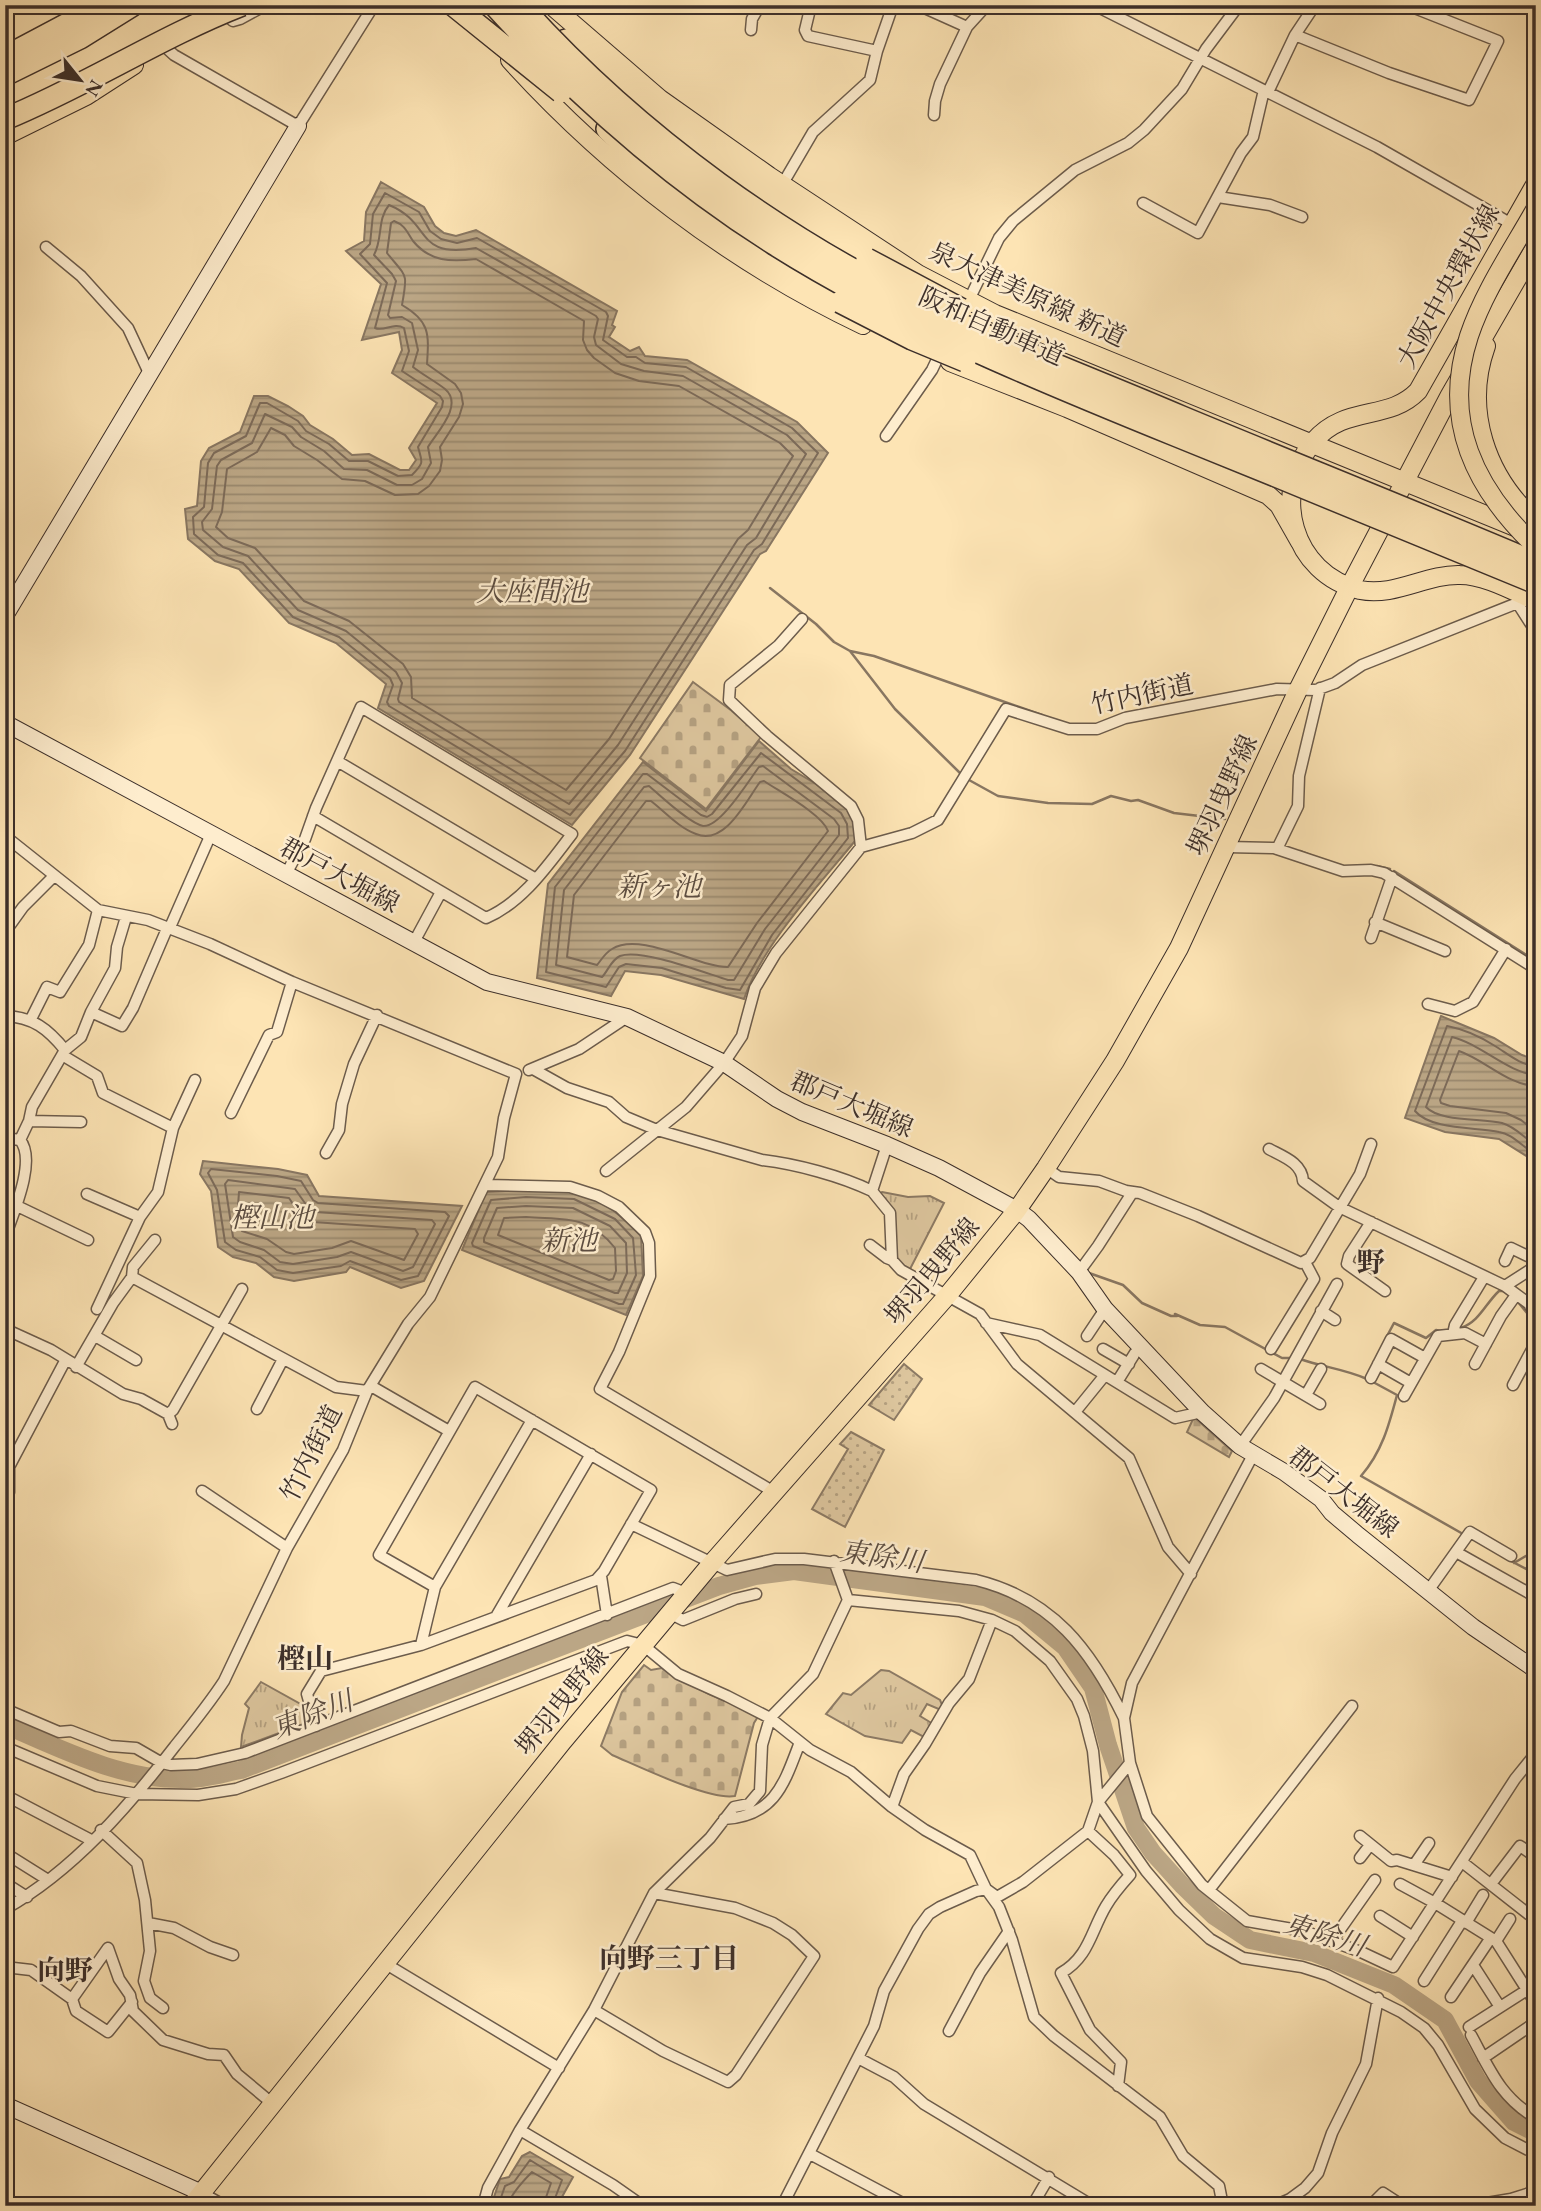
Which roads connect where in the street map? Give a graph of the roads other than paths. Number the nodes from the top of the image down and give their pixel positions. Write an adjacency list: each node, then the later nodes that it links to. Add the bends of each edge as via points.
1 (103, 5): 35 (highway, bridge)
2 (123, 5): 35 (main road)
3 (133, 5): 37 (highway, bridge, via 80,38)
4 (142, 5): 35 (highway, via 81,33)
5 (171, 5): 38 (highway)
6 (215, 5): 8 (street, via 233,21); 33 (main road); 40 (highway)
7 (242, 5): 42 (highway, bridge)
8 (266, 5)
9 (374, 5): 43 (street)
10 (430, 5): 11 (street)
11 (444, 5)
12 (453, 5): 45 (highway, bridge, via 588,114)
13 (461, 5): 56 (main road, via 545,98 642,187 821,305)
14 (481, 5): 58 (highway, bridge, via 650,172 746,245 912,340 988,370)
15 (494, 5): 45 (highway, 阪和自動車道, bridge, via 608,119)
16 (520, 5): 45 (highway, 阪和自動車道, bridge)
17 (529, 5): 59 (highway, bridge, via 638,103 755,188 856,252 993,326 1131,388)
18 (535, 5): 45 (highway, bridge)
19 (760, 5): 31 (street)
20 (811, 5): 34 (street, via 805,30 808,36)
21 (893, 5): 34 (street)
22 (918, 5): 28 (street)
23 (987, 5): 30 (street)
24 (1094, 5): 36 (street)
25 (1239, 5): 36 (street)
26 (1315, 5): 32 (street)
27 (1408, 5): 32 (street, via 1498,41 1469,100)
28 (934, 8): 30 (street)
29 (562, 9): 47 (main road, 泉大津美原線 新道, via 660,99)
30 (967, 27): 41 (street, via 940,84)
31 (751, 30)
32 (1294, 35): 39 (street)
33 (163, 45): 43 (street); 44 (main road, via 86,96)
34 (877, 51): 47 (street, via 870,80 813,132)
35 (9, 53)
36 (1200, 59): 39 (street); 55 (street, via 1182,89 1144,130 1075,170 1013,221)
37 (5, 75)
38 (5, 88)
39 (1266, 91): 48 (street, via 1253,137); 52 (street, via 1398,158)
40 (5, 106)
41 (934, 115)
42 (5, 119)
43 (298, 126): 57 (main road)
44 (5, 135)
45 (668, 157): 58 (highway, 阪和自動車道, bridge, via 774,244 836,281 962,346); 59 (highway, 阪和自動車道, bridge, via 905,297)
46 (1536, 183): 52 (main road, 大阪中央環状線)
47 (782, 185): 55 (main road, 泉大津美原線 新道, via 918,274)
48 (1218, 197): 49 (street, via 1198,233); 51 (street, via 1270,205)
49 (1143, 202)
50 (1536, 208): 66 (main road, 大阪中央環状線, bridge, via 1473,326 1463,360 1460,399 1466,443 1483,484)
51 (1302, 216)
52 (1512, 225): 53 (street); 61 (main road, 大阪中央環状線, via 1418,391 1392,408 1340,420)
53 (1535, 245): 62 (main road, 堺羽曳野線); 63 (main road, via 1483,355 1477,401 1493,467 1509,494)
54 (46, 247): 57 (street, via 128,328)
55 (969, 300): 56 (street); 61 (main road, 泉大津美原線 新道)
56 (938, 358): 60 (street); 65 (main road, via 1068,408 1268,495)
57 (149, 373): 70 (main road)
58 (1084, 398): 69 (highway, 阪和自動車道, bridge)
59 (1183, 417): 67 (highway, 阪和自動車道, bridge)
60 (886, 436)
61 (1312, 443): 62 (main road, 泉大津美原線 新道); 65 (main road, 大阪中央環状線, via 1291,485 1291,515)
62 (1405, 480): 64 (main road, 泉大津美原線 新道); 68 (main road, 堺羽曳野線)
63 (1536, 521)
64 (1536, 536)
65 (1300, 542): 68 (main road, 大阪中央環状線, via 1323,570)
66 (1536, 547)
67 (1536, 562)
68 (1350, 586): 69 (main road, 大阪中央環状線, via 1387,590 1460,575); 74 (main road, 堺羽曳野線)
69 (1531, 596): 72 (street); 73 (street, 竹内街道, via 1362,665)
70 (5, 616)
71 (802, 619): 80 (street, via 778,646 730,685 729,699 851,806)
72 (1536, 632)
73 (1320, 688): 74 (street, 竹内街道); 82 (street, via 1299,776 1298,806)
74 (1298, 690): 80 (street, 竹内街道, via 1277,689 1125,718 1097,729 1069,729 1006,709 938,820 912,833); 81 (main road, 堺羽曳野線)
75 (5, 723): 78 (main road, 郡戸大堀線)
76 (337, 761): 77 (street); 86 (street); 86 (street, via 361,707 572,834)
77 (313, 816): 83 (street); 87 (street)
78 (211, 834): 83 (main road, 郡戸大堀線); 91 (street)
79 (5, 836): 84 (street)
80 (861, 847): 106 (street, via 776,953 755,988 742,1036)
81 (1227, 847): 82 (street); 121 (main road, 堺羽曳野線, via 1143,1013)
82 (1277, 849): 85 (street, via 1339,870 1371,870)
83 (286, 874): 94 (main road, 郡戸大堀線)
84 (54, 876): 88 (street); 92 (street)
85 (1392, 877): 90 (street); 95 (street)
86 (536, 879): 87 (street, via 520,896 486,918)
87 (441, 892): 94 (street)
88 (98, 910): 89 (street); 104 (street, via 89,945 60,992 47,987)
89 (126, 917): 91 (street); 100 (street, via 115,968)
90 (1375, 922): 93 (street); 96 (street)
91 (169, 929): 98 (street); 100 (street, via 122,1026)
92 (5, 932)
93 (1371, 938)
94 (414, 942): 103 (main road, 郡戸大堀線, via 498,986)
95 (1506, 949): 97 (street); 99 (street, via 1473,1002 1455,1011)
96 (1445, 951)
97 (1536, 969)
98 (292, 982): 101 (street); 110 (street, via 277,1032 269,1035)
99 (1429, 1004)
100 (91, 1012): 105 (street, via 81,1037)
101 (377, 1015): 108 (street); 120 (street, via 354,1064 339,1130)
102 (5, 1016): 104 (street)
103 (627, 1017): 106 (main road, 郡戸大堀線); 107 (street, via 579,1049)
104 (31, 1019): 105 (street, via 53,1035)
105 (64, 1053): 111 (street, via 32,1107); 113 (street, via 97,1076 103,1093)
106 (724, 1063): 114 (street, via 686,1107); 118 (main road, 郡戸大堀線, via 802,1112)
107 (533, 1069): 108 (street); 114 (street, via 567,1088 609,1102 626,1116)
108 (516, 1074): 123 (street, 竹内街道, via 498,1157)
109 (195, 1080): 113 (street)
110 (231, 1113)
111 (29, 1121): 112 (street); 116 (street)
112 (81, 1122)
113 (173, 1128): 130 (street, via 158,1192)
114 (657, 1130): 122 (street); 124 (street)
115 (5, 1138): 116 (street)
116 (20, 1140): 127 (street, via 26,1146 27,1165)
117 (1371, 1144): 128 (street, via 1360,1174)
118 (887, 1145): 124 (street); 129 (main road, 郡戸大堀線)
119 (1269, 1149): 128 (street, via 1295,1163 1303,1181)
120 (326, 1153)
121 (1046, 1168): 125 (street, via 1059,1177 1099,1181); 129 (main road, 堺羽曳野線)
122 (606, 1171)
123 (485, 1185): 183 (street, 竹内街道, via 430,1297); 195 (street, via 570,1187 619,1207 640,1225 649,1243 650,1276 600,1389)
124 (872, 1191): 136 (street, via 890,1213)
125 (1132, 1193): 139 (street); 141 (street)
126 (87, 1194): 130 (street)
127 (15, 1205): 132 (street); 133 (street)
128 (1339, 1208): 131 (street); 139 (street)
129 (1017, 1210): 141 (main road, 郡戸大堀線); 150 (main road, 堺羽曳野線)
130 (140, 1217): 152 (street)
131 (1371, 1222): 143 (street); 148 (street, via 1343,1267)
132 (5, 1237)
133 (88, 1240)
134 (155, 1240): 142 (street, via 134,1267)
135 (870, 1245): 136 (street)
136 (892, 1260): 150 (street)
137 (1536, 1260): 138 (street, via 1511,1248)
138 (1505, 1261)
139 (1305, 1262): 166 (street, via 1314,1279)
140 (1536, 1266): 145 (street)
141 (1079, 1272): 153 (main road, 郡戸大堀線)
142 (132, 1277): 157 (street); 160 (street)
143 (1484, 1277): 145 (street); 159 (street)
144 (1337, 1284): 154 (street)
145 (1505, 1286): 149 (street)
146 (1536, 1288): 151 (street)
147 (242, 1289): 157 (street)
148 (1385, 1291)
149 (1516, 1295): 151 (street); 163 (street)
150 (947, 1296): 156 (street, via 980,1314); 195 (main road, 堺羽曳野線)
151 (1533, 1308)
152 (97, 1309)
153 (1105, 1309): 161 (street); 165 (main road, 郡戸大堀線)
154 (1321, 1311): 155 (street); 179 (street)
155 (1335, 1320)
156 (986, 1323): 177 (street, via 1040,1335); 188 (street, via 1017,1363)
157 (221, 1327): 168 (street); 174 (street, via 170,1419)
158 (5, 1329): 170 (street)
159 (1454, 1334): 163 (street, via 1465,1332); 167 (street, via 1438,1336)
160 (95, 1336): 169 (street); 174 (street)
161 (1087, 1336)
162 (1536, 1342): 182 (street, via 1520,1362)
163 (1486, 1344): 173 (street)
164 (1104, 1349): 171 (street)
165 (1142, 1349): 171 (street); 189 (main road, 郡戸大堀線)
166 (1271, 1349)
167 (1425, 1358): 172 (street, via 1391,1339); 181 (street)
168 (283, 1359): 183 (street, via 336,1387); 187 (street)
169 (136, 1360)
170 (65, 1361): 174 (street); 196 (street, via 9,1467)
171 (1129, 1364): 180 (street)
172 (1378, 1364): 178 (street); 181 (street)
173 (1475, 1364)
174 (76, 1367)
175 (1261, 1369): 179 (street)
176 (1321, 1369): 184 (street)
177 (1105, 1375): 180 (street); 188 (street)
178 (1370, 1378)
179 (1283, 1381): 184 (street); 192 (street)
180 (1117, 1382): 189 (street, via 1175,1418)
181 (1411, 1383): 185 (street)
182 (1513, 1385)
183 (369, 1388): 191 (street); 198 (street, 竹内街道, via 343,1450)
184 (1306, 1395): 186 (street)
185 (1404, 1396)
186 (1320, 1404)
187 (257, 1409)
188 (1075, 1412): 203 (street, via 1129,1458 1168,1546)
189 (1202, 1412): 192 (main road, 郡戸大堀線)
190 (532, 1420): 191 (street, via 475,1387); 193 (street); 205 (street)
191 (449, 1432): 205 (street, via 379,1555)
192 (1247, 1450): 203 (street); 207 (main road, 郡戸大堀線, via 1321,1499)
193 (591, 1454): 197 (street, via 651,1490); 211 (street)
194 (202, 1491): 198 (street)
195 (774, 1492): 202 (main road, 堺羽曳野線)
196 (5, 1504)
197 (631, 1524): 202 (street); 204 (street)
198 (287, 1548): 227 (street, 竹内街道, via 224,1681)
199 (1456, 1552): 200 (street, via 1471,1532); 207 (street); 209 (street, via 1513,1579)
200 (1511, 1556)
201 (834, 1561): 202 (street, via 775,1559 727,1570); 210 (street); 221 (street, via 976,1580 1025,1598 1073,1637 1095,1663)
202 (712, 1563): 206 (main road, 堺羽曳野線)
203 (1191, 1574): 221 (street, via 1132,1683)
204 (601, 1576): 211 (street); 212 (street)
205 (435, 1587): 215 (street)
206 (685, 1589): 212 (street); 213 (main road, 堺羽曳野線)
207 (1428, 1591): 217 (main road, 郡戸大堀線)
208 (756, 1594): 213 (street, via 683,1620)
209 (1536, 1597)
210 (848, 1600): 214 (street, via 959,1611); 220 (street, via 813,1674)
211 (498, 1615): 215 (street)
212 (607, 1615): 222 (street)
213 (673, 1616): 216 (main road, 堺羽曳野線)
214 (992, 1620): 230 (street, via 1015,1631 1050,1661 1077,1699 1093,1751); 231 (street, via 969,1679 904,1774)
215 (421, 1645): 222 (street, via 321,1671 307,1694)
216 (643, 1645): 220 (street, via 678,1674); 228 (street, via 627,1641 236,1789 198,1795); 267 (main road, 堺羽曳野線)
217 (1536, 1670)
218 (1352, 1706): 251 (street)
219 (5, 1709): 227 (street, via 59,1732 136,1748)
220 (769, 1718): 223 (street); 232 (street, via 762,1745 760,1791 749,1804 734,1807)
221 (1124, 1718): 226 (street)
222 (316, 1726): 227 (street, via 225,1759)
223 (800, 1742): 231 (street, via 851,1772); 232 (street, via 778,1792 748,1817)
224 (5, 1747): 228 (street, via 97,1786)
225 (1536, 1753): 242 (street)
226 (1130, 1763): 230 (street); 251 (street, via 1147,1816)
227 (160, 1765): 228 (street, 竹内街道)
228 (139, 1791): 233 (street, 竹内街道)
229 (5, 1795): 236 (street)
230 (1098, 1802): 234 (street); 273 (street, via 1146,1871 1210,1939 1243,1958 1302,1966)
231 (892, 1807): 250 (street, via 970,1854)
232 (724, 1819): 252 (street)
233 (101, 1830): 236 (street, 竹内街道); 261 (street, via 137,1863)
234 (1088, 1831): 250 (street, via 997,1897); 285 (street, via 1130,1875 1104,1909 1078,1962 1061,1973 1090,2029 1121,2062)
235 (1360, 1836): 238 (street)
236 (91, 1840): 245 (street, 竹内街道)
237 (1429, 1843): 243 (street)
238 (1370, 1845): 241 (street); 243 (street, via 1391,1861)
239 (5, 1853): 245 (street)
240 (1536, 1857): 249 (street, via 1520,1846)
241 (1360, 1858)
242 (1462, 1862): 244 (street); 249 (street)
243 (1414, 1866): 244 (street)
244 (1452, 1878): 255 (street)
245 (48, 1880): 254 (street, 竹内街道)
246 (1375, 1880): 265 (street)
247 (5, 1883): 254 (street)
248 (1400, 1884): 255 (street)
249 (1491, 1884): 259 (street)
250 (986, 1889): 262 (street); 283 (street, via 929,1914 884,1991)
251 (1209, 1890): 265 (street, via 1247,1921)
252 (654, 1893): 279 (street); 279 (street, via 735,1908 773,1923 814,1956 727,2082)
253 (1483, 1895): 260 (street)
254 (27, 1897): 256 (street, 竹内街道)
255 (1435, 1903): 260 (street); 263 (street)
256 (5, 1909)
257 (1380, 1916): 263 (street)
258 (1510, 1919): 264 (street)
259 (1536, 1920)
260 (1464, 1922): 264 (street); 270 (street)
261 (148, 1923): 266 (street, via 174,1928); 278 (street, via 150,1951 144,1981 150,1998)
262 (1009, 1931): 281 (street); 285 (street, via 1034,2017)
263 (1413, 1937): 265 (street, via 1393,1967)
264 (1493, 1940): 268 (street); 271 (street)
265 (1332, 1941)
266 (233, 1955)
267 (386, 1964): 284 (street); 287 (main road, 堺羽曳野線)
268 (1473, 1965): 272 (street); 277 (street)
269 (5, 1967): 274 (street, via 31,1970)
270 (1424, 1981)
271 (1527, 1990): 276 (street); 277 (street)
272 (1451, 1997)
273 (1378, 1998): 291 (street, via 1424,2028 1475,2109 1505,2138); 303 (street, via 1366,2064 1318,2173 1290,2199)
274 (72, 1999): 275 (street, via 76,2011 108,2032); 275 (street, via 108,1948)
275 (132, 2002): 287 (street, via 134,2011 163,2040 223,2055 236,2074)
276 (1536, 2004)
277 (1500, 2007): 282 (street, via 1470,2031)
278 (163, 2008)
279 (594, 2010): 284 (street)
280 (1536, 2022): 282 (street)
281 (949, 2031)
282 (1483, 2057): 288 (street, via 1508,2098)
283 (858, 2059): 290 (street); 292 (street, via 894,2077 924,2104)
284 (559, 2068): 289 (street)
285 (1118, 2086): 302 (street, via 1160,2118 1183,2156 1219,2186)
286 (5, 2105): 294 (main road)
287 (273, 2105): 294 (main road, 堺羽曳野線)
288 (1536, 2119)
289 (520, 2130): 296 (street); 297 (street)
290 (810, 2154): 298 (street); 299 (street)
291 (1536, 2154)
292 (1049, 2178): 300 (street); 301 (street)
293 (1536, 2190): 306 (street)
294 (196, 2199): 295 (street)
295 (225, 2206)
296 (483, 2206)
297 (643, 2206)
298 (782, 2206)
299 (908, 2206)
300 (1032, 2206)
301 (1093, 2206)
302 (1223, 2206)
303 (1274, 2206)
304 (1370, 2206): 305 (street, via 1383,2193)
305 (1403, 2206)
306 (1469, 2206)

